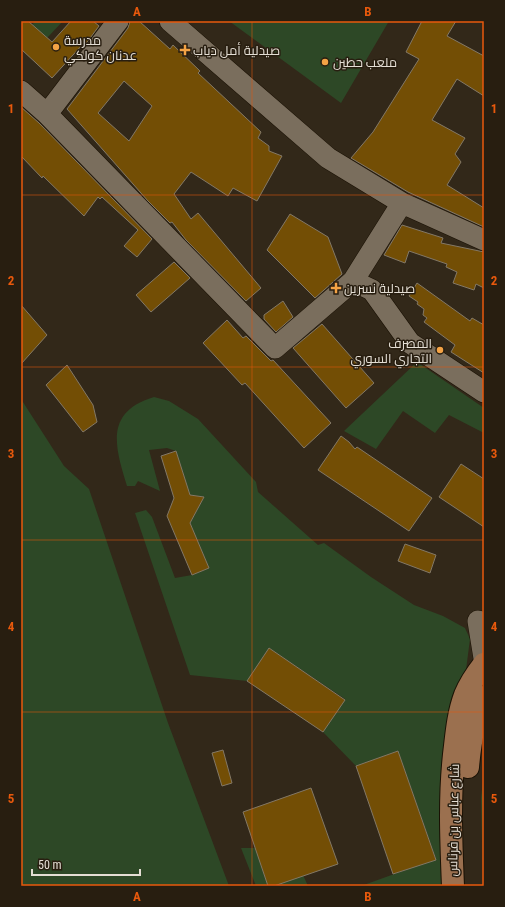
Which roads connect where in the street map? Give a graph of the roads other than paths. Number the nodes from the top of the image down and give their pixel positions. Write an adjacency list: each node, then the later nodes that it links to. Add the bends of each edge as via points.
1 (118, 21): 4 (street)
2 (170, 21): 5 (street, via 328,158)
3 (21, 91): 4 (street)
4 (47, 114): 7 (street, via 275,348)
5 (402, 203): 6 (street); 7 (street)
6 (484, 240)
7 (353, 281): 8 (street, via 372,290 410,343)
8 (484, 392)
9 (484, 623): 10 (street, via 478,621)
10 (484, 658)
11 (484, 664): 13 (main road, شارع عباس بن فرناس, via 466,694 457,729 451,801)
12 (484, 697): 14 (main road, شارع عباس بن فرناس, via 473,729 468,765 464,837)
13 (453, 886)
14 (466, 886)

